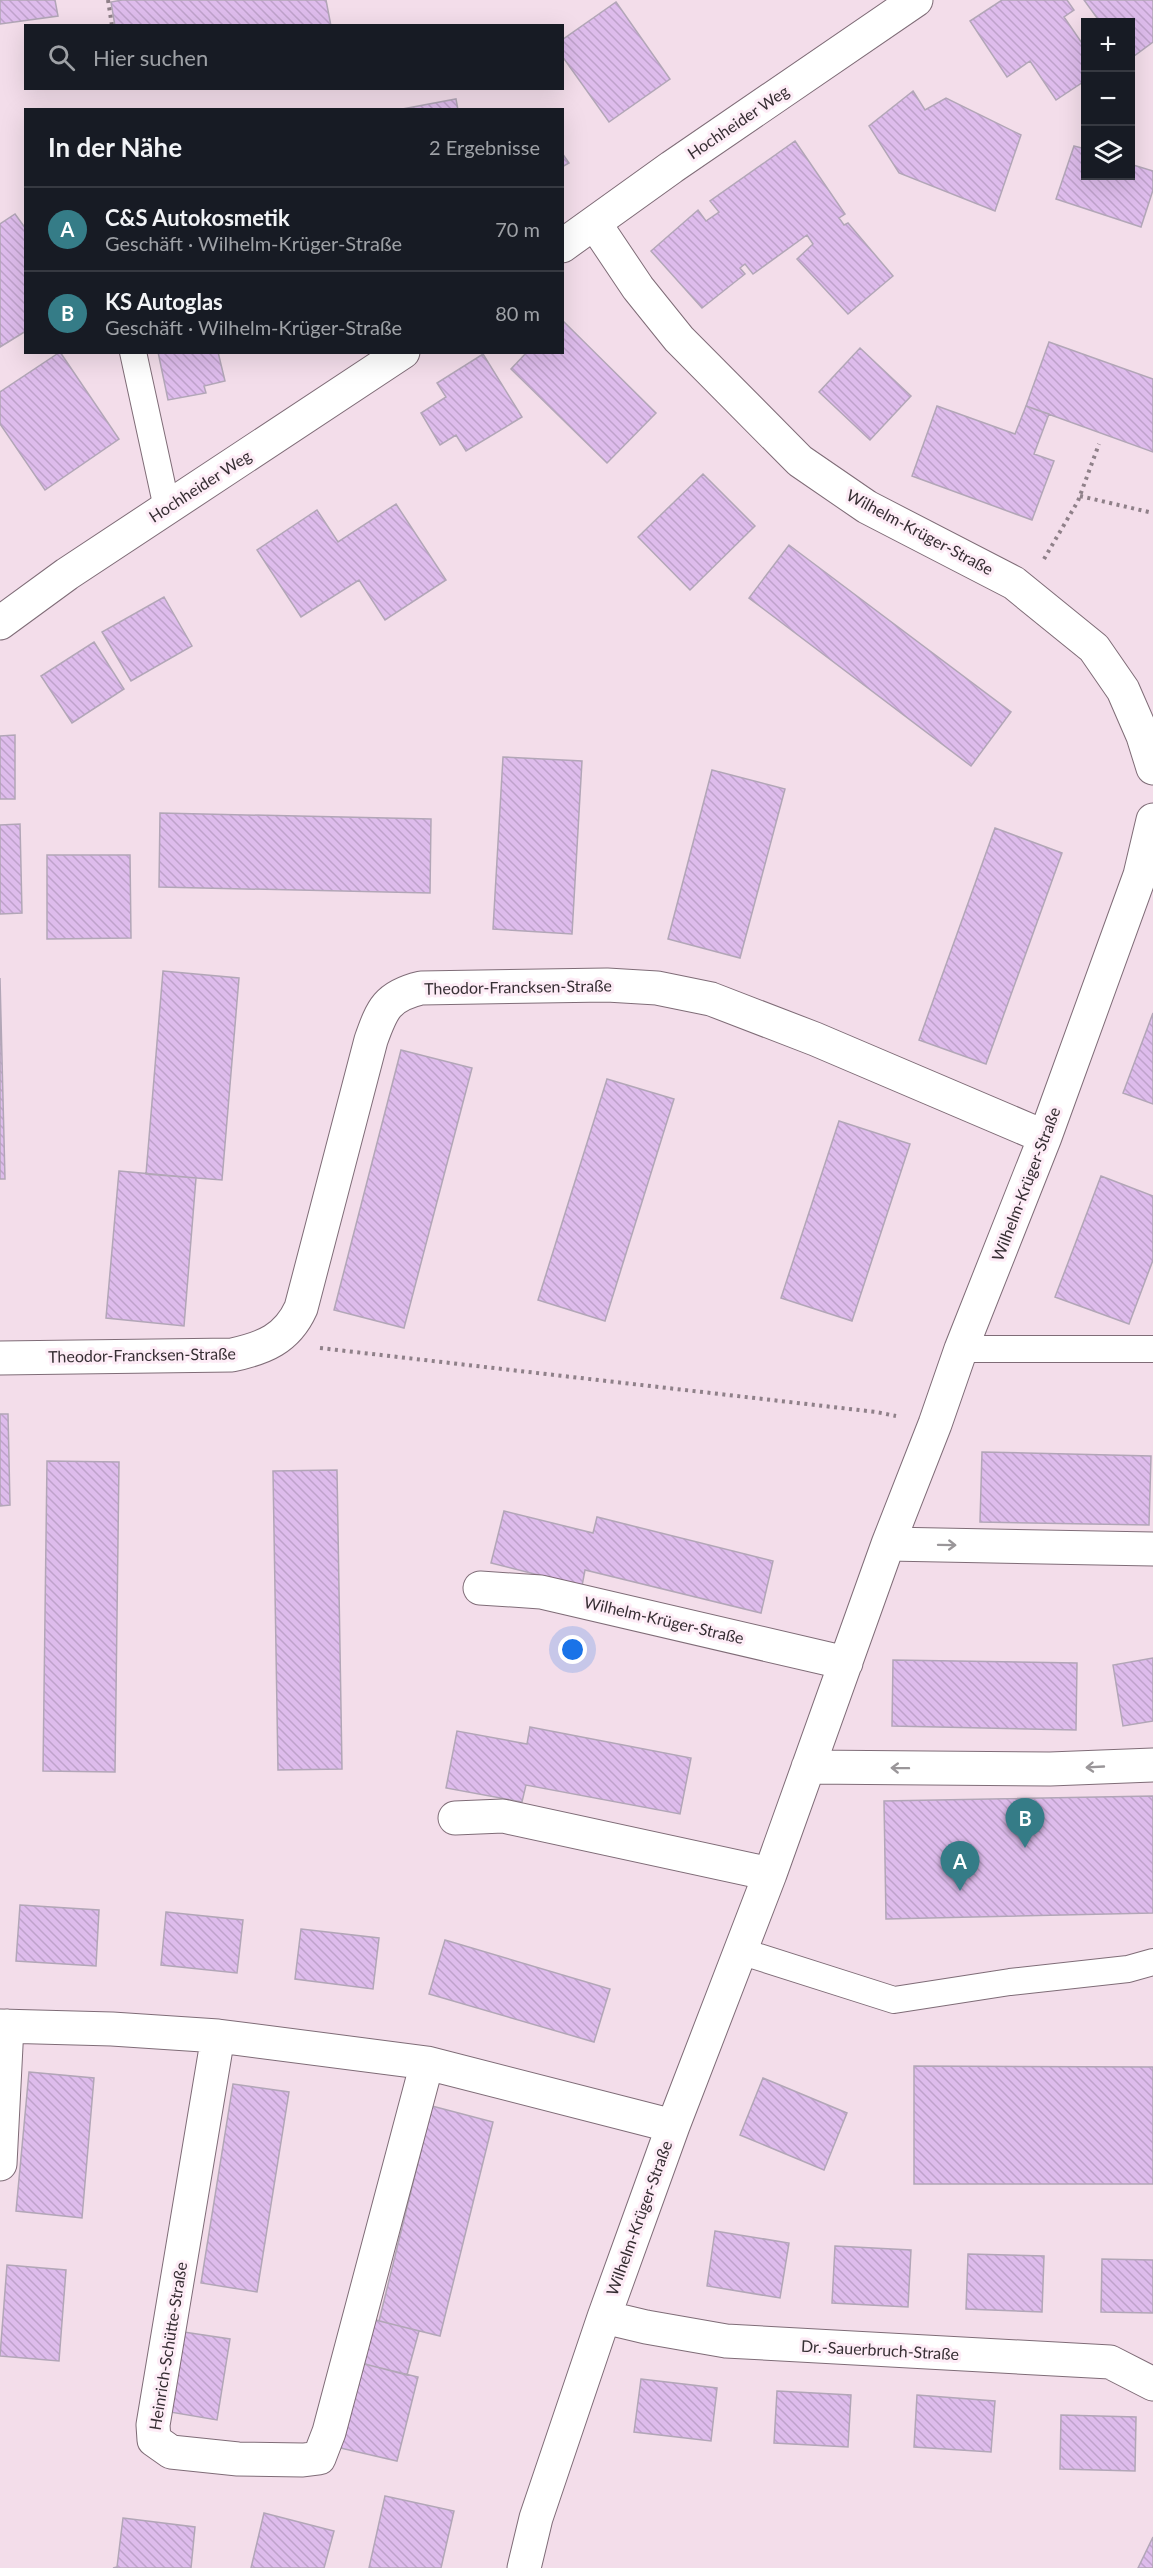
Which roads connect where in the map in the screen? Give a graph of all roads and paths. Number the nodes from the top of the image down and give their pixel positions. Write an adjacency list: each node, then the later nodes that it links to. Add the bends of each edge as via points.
1 (108, 0): 3 (path)
2 (916, 0): 4 (street, Hochheider Weg)
3 (112, 24)
4 (595, 224): 5 (street, Hochheider Weg); 12 (street, Wilhelm-Krüger-Straße, via 638,288 679,339 800,461 867,507)
5 (564, 245)
6 (133, 354): 10 (lane)
7 (400, 354): 10 (street, Hochheider Weg)
8 (1099, 444): 9 (path)
9 (1080, 496): 11 (path); 12 (path)
10 (167, 508): 13 (street, Hochheider Weg)
11 (1153, 513)
12 (1026, 591): 14 (street, Wilhelm-Krüger-Straße, via 1094,648)
13 (0, 624)
14 (1148, 734): 15 (street, Wilhelm-Krüger-Straße)
15 (1153, 768)
16 (1153, 820): 17 (street, Wilhelm-Krüger-Straße, via 1140,875)
17 (1045, 1137): 18 (street, Theodor-Francksen-Straße, via 711,999 657,988 607,985 451,986 404,992 380,1013 301,1308 295,1321); 19 (street, Wilhelm-Krüger-Straße)
18 (273, 1343): 21 (street, Theodor-Francksen-Straße, via 232,1355); 22 (path, via 876,1412)
19 (961, 1349): 20 (lane); 22 (street, Wilhelm-Krüger-Straße)
20 (1153, 1349)
21 (0, 1358)
22 (935, 1424): 23 (street, Wilhelm-Krüger-Straße)
23 (888, 1544): 24 (street, one-way to 24); 26 (street, Wilhelm-Krüger-Straße)
24 (1153, 1549)
25 (480, 1588): 26 (street, Wilhelm-Krüger-Straße, via 541,1592)
26 (846, 1663): 28 (street, Wilhelm-Krüger-Straße)
27 (1153, 1765): 28 (street, one-way to 28, via 1050,1769)
28 (808, 1767): 30 (street, Wilhelm-Krüger-Straße)
29 (455, 1818): 30 (street, via 503,1816)
30 (770, 1874): 31 (street, Wilhelm-Krüger-Straße)
31 (740, 1951): 32 (lane, via 894,2000 1128,1969); 36 (street, Wilhelm-Krüger-Straße)
32 (1153, 1962)
33 (4, 2026): 34 (street); 37 (street)
34 (218, 2036): 35 (street); 35 (street, Heinrich-Schütte-Straße, via 153,2425 154,2440 171,2452 238,2458 319,2458)
35 (427, 2063): 36 (street)
36 (673, 2126): 38 (street, Wilhelm-Krüger-Straße)
37 (0, 2164)
38 (604, 2316): 39 (street, Dr.-Sauerbruch-Straße, via 726,2341 1110,2362); 40 (street, Wilhelm-Krüger-Straße, via 536,2518)
39 (1153, 2384)
40 (524, 2568)

